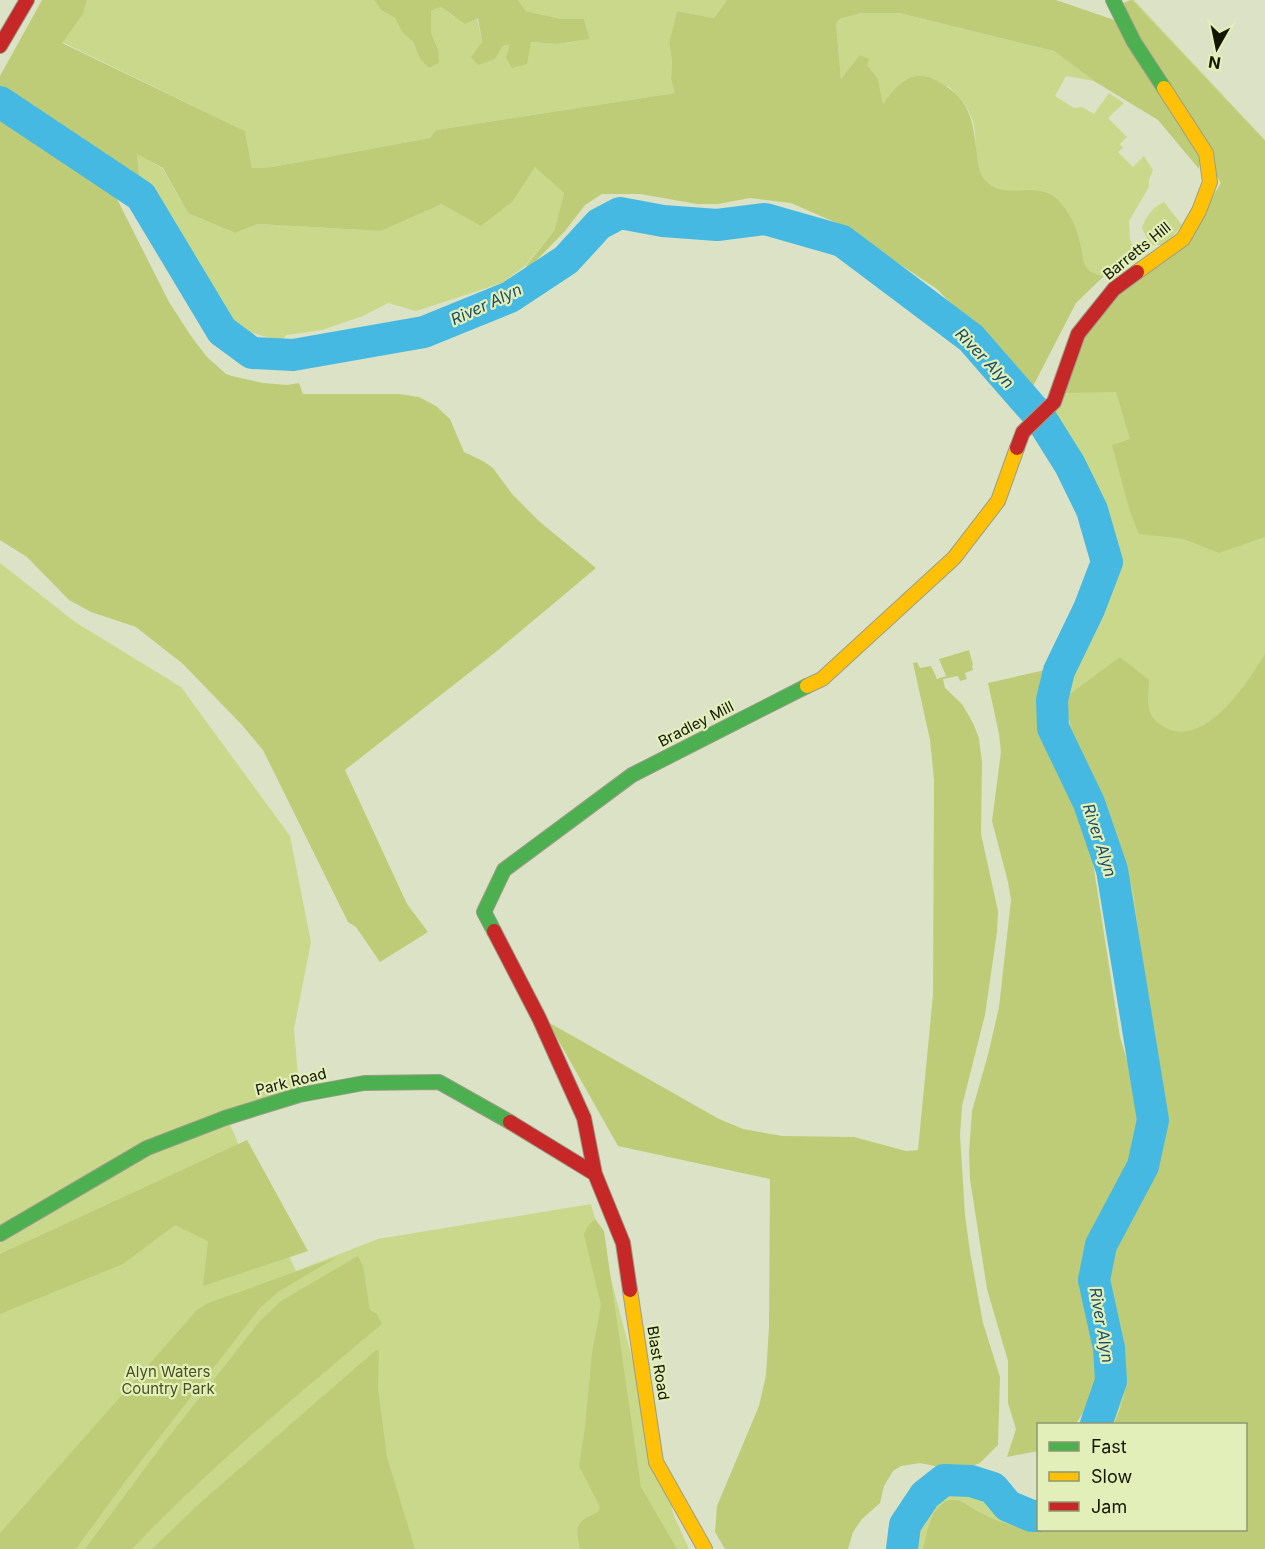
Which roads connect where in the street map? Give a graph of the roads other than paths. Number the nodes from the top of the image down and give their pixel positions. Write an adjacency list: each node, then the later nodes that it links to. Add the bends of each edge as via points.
1 (27, 0): 3 (street)
2 (1113, 0): 4 (street, Barretts Hill, via 1134,42 1206,153 1210,182 1183,239 1114,290)
3 (0, 46)
4 (1078, 334): 5 (street, Bradley Mill, via 1054,402 1023,432 998,501 954,558 822,679 632,775 504,870 484,912 539,1018 584,1118)
5 (595, 1174): 6 (street, Park Road, via 439,1082 364,1083 299,1095 147,1148); 7 (street, Blast Road, via 623,1243 656,1462)
6 (0, 1234)
7 (705, 1549)

